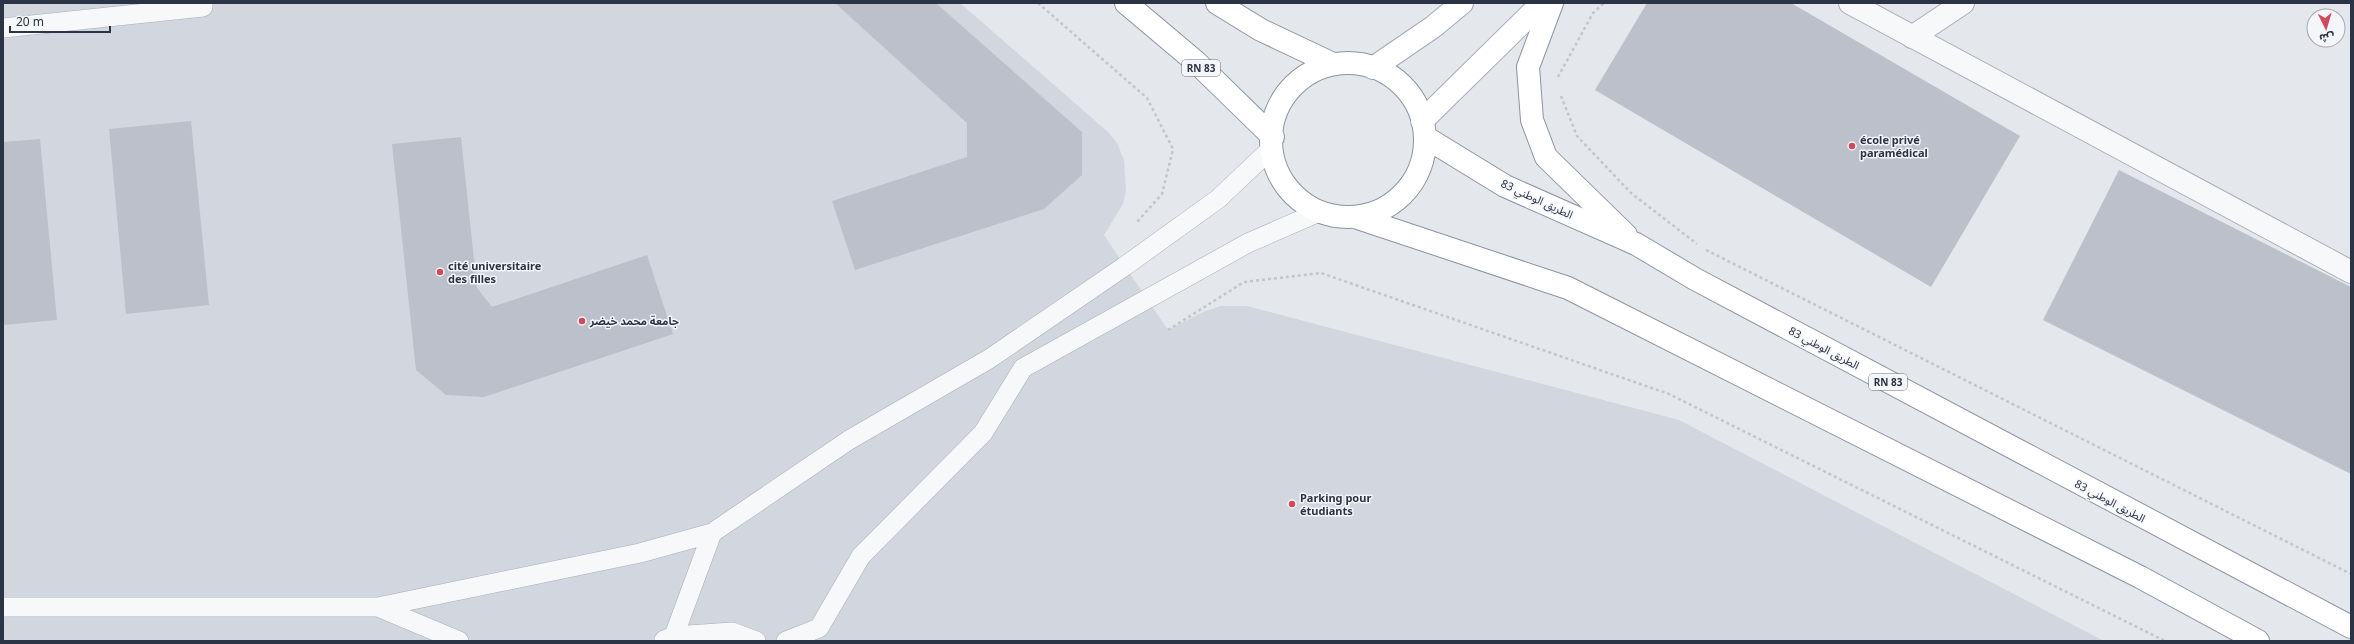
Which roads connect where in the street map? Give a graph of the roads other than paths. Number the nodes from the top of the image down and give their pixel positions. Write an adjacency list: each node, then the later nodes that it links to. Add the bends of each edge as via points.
1 (203, 3): 9 (lane, via 204,7)
2 (1126, 3): 14 (main road, RN 83, via 1196,62)
3 (1217, 3): 11 (main road, via 1261,30)
4 (1462, 3): 12 (main road, via 1433,28)
5 (1542, 3): 13 (main road)
6 (1552, 3): 17 (main road, via 1528,67 1532,120 1546,157)
7 (1850, 3): 10 (street)
8 (1962, 3): 10 (street)
9 (3, 28)
10 (1912, 36): 18 (street)
11 (1333, 64): 12 (main road, via 1360,64); 14 (main road, via 1312,71 1293,85 1279,104)
12 (1374, 68): 13 (main road, via 1385,72 1406,89 1420,111)
13 (1423, 129): 16 (main road, via 1423,159 1410,185 1400,197 1381,209); 17 (main road, الطريق الوطني 83 / RN 83, via 1505,186)
14 (1272, 143): 15 (main road, via 1277,171 1290,191 1303,203); 19 (lane, via 1218,199 1119,271 989,359 849,440)
15 (1319, 212): 16 (main road); 26 (lane, via 1248,243 1023,368 983,433 861,556 819,628)
16 (1358, 218): 27 (main road, via 1568,288 2133,574)
17 (1636, 244): 22 (main road, الطريق الوطني 83 / RN 83, via 1722,294)
18 (2351, 272)
19 (712, 533): 21 (lane, via 640,553); 23 (lane)
20 (3, 607): 21 (lane)
21 (378, 607): 24 (lane)
22 (2351, 627)
23 (670, 639): 25 (lane, via 732,632)
24 (459, 641)
25 (756, 641)
26 (786, 641)
27 (2258, 641)

